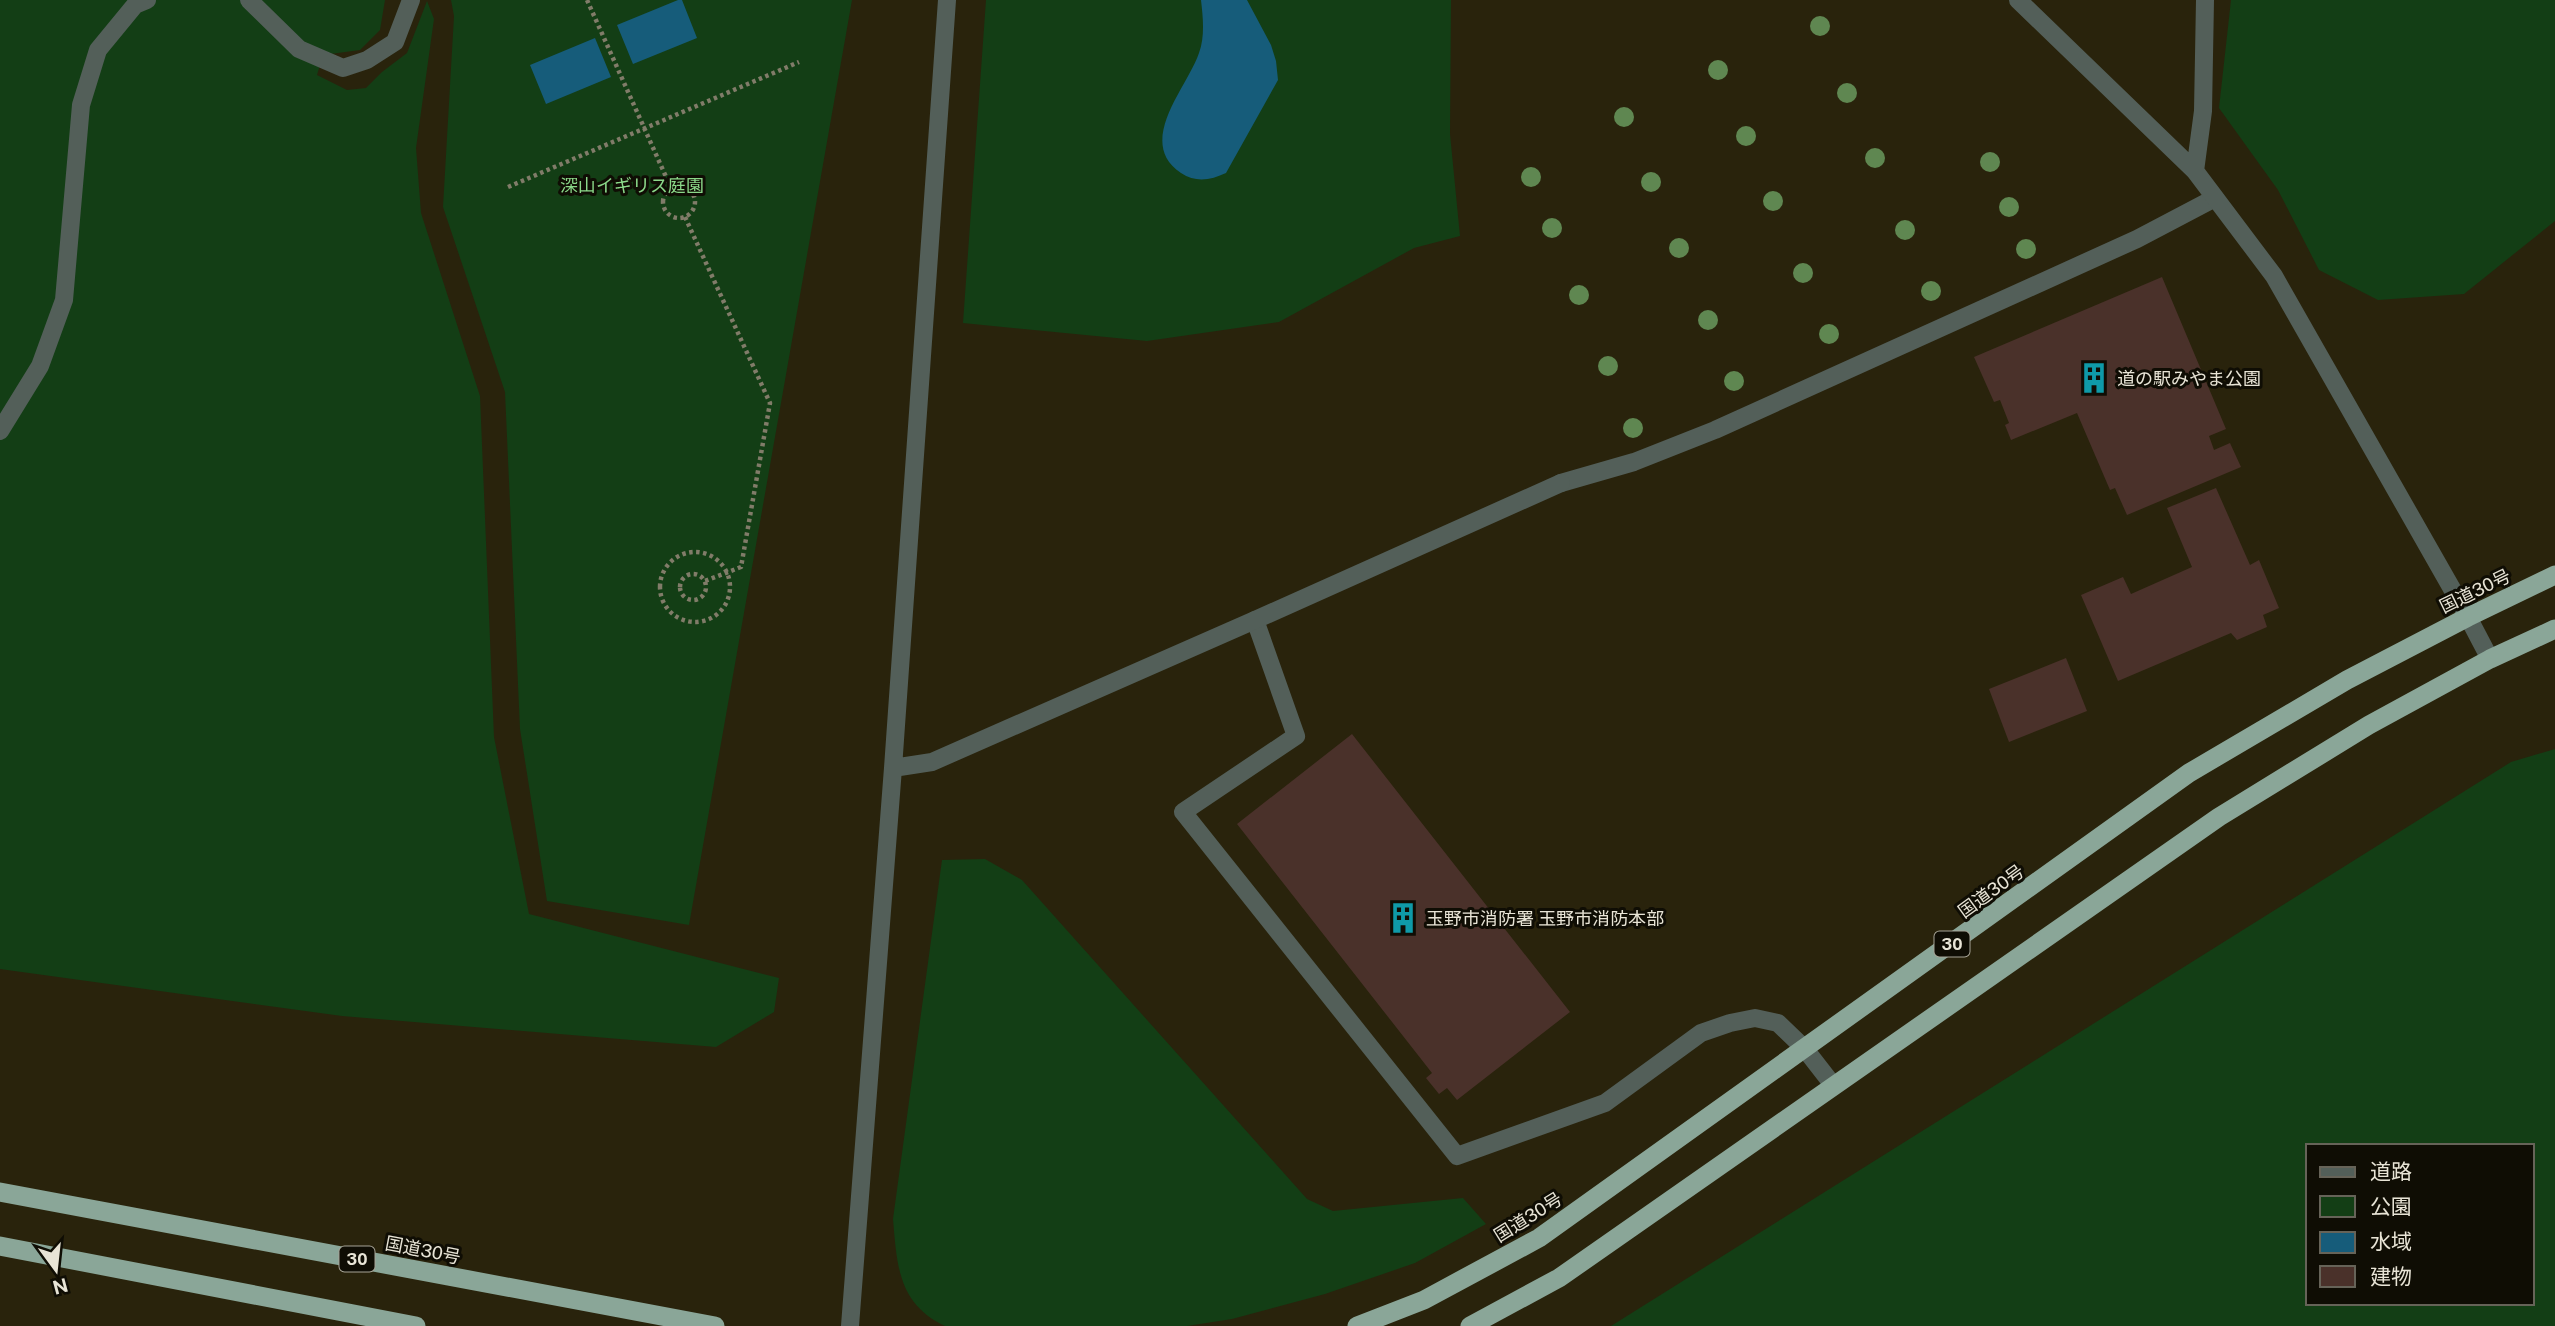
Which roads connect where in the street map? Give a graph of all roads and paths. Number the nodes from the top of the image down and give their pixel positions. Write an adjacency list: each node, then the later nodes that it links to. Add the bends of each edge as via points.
1 (147, 0): 15 (street, via 135,5 98,50 81,105 64,300 40,366)
2 (249, 0): 3 (street, via 299,49 344,68 368,60 395,42)
3 (411, 0)
4 (587, 0): 9 (path)
5 (947, 0): 23 (street)
6 (2018, 0): 10 (street)
7 (2205, 0): 10 (street, via 2203,111)
8 (799, 62): 9 (path)
9 (645, 128): 11 (path); 12 (path)
10 (2195, 171): 13 (street)
11 (508, 187)
12 (671, 188): 14 (path, via 663,195 663,206 674,218); 14 (path, via 681,186 694,195 694,209)
13 (2215, 198): 19 (street, via 2274,276); 20 (street, via 2137,239 1715,430 1634,462 1560,483)
14 (685, 217): 16 (path, via 770,403 741,567)
15 (0, 431)
16 (727, 573): 16 (path, via 729,597 715,616 692,622 680,619 663,602 660,580 680,556 712,557); 18 (path)
17 (2555, 575): 19 (highway, 国道30号 / 30)
18 (705, 581): 18 (path, via 702,597 695,600 684,596 680,588 690,575)
19 (2468, 617): 22 (street); 24 (highway, 国道30号 / 30, via 2347,680 2189,773)
20 (1255, 620): 23 (street, via 932,762); 24 (street, via 1296,736 1183,812 1457,1156 1605,1103 1701,1033 1730,1023 1755,1018 1778,1023)
21 (2555, 629): 22 (highway)
22 (2490, 659): 25 (highway, via 2369,725 2219,817)
23 (893, 768): 30 (street)
24 (1805, 1049): 25 (street); 31 (highway, 国道30号 / 30, via 1539,1238 1424,1300)
25 (1833, 1085): 32 (highway, via 1559,1278)
26 (0, 1192): 29 (highway, 国道30号 / 30)
27 (0, 1246): 28 (highway)
28 (416, 1326)
29 (715, 1326)
30 (850, 1326)
31 (1357, 1326)
32 (1470, 1326)

